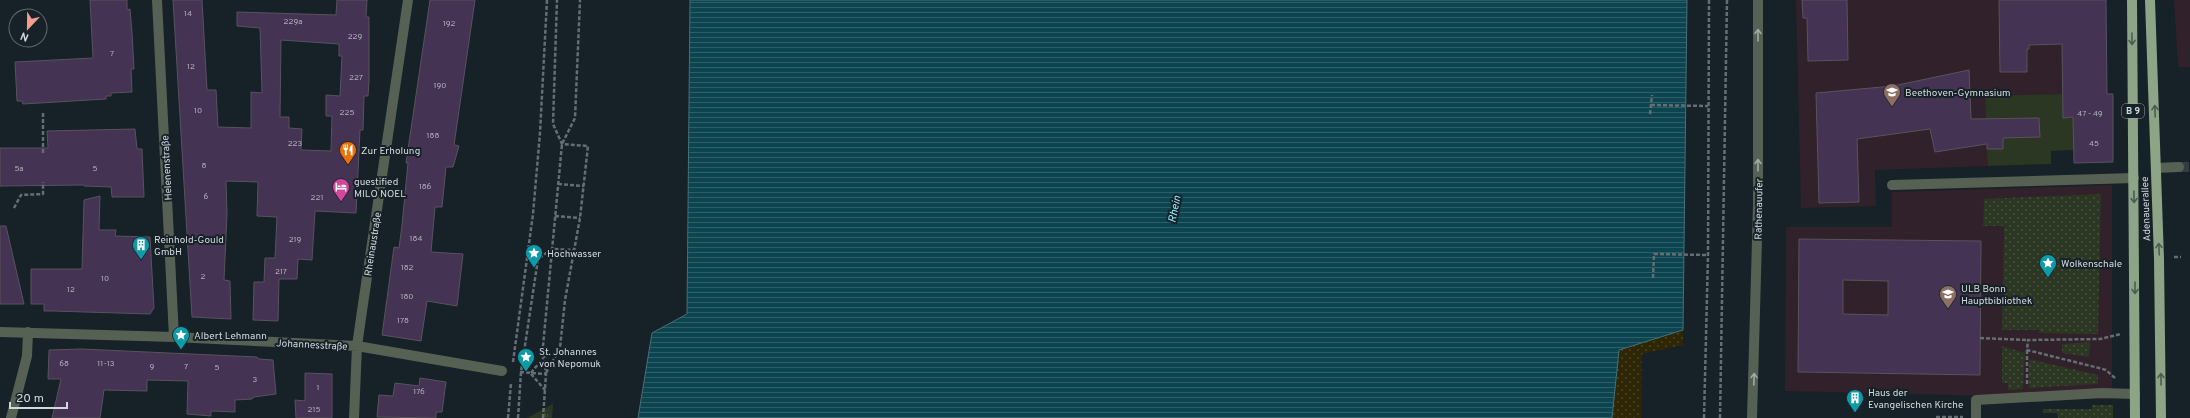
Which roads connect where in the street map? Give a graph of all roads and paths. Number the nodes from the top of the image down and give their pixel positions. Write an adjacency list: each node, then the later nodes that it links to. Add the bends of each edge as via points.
1 (157, 0): 34 (street, Helenenstraße)
2 (408, 0): 39 (street, Rheinaustraße)
3 (547, 0): 38 (path, via 538,163)
4 (558, 0): 16 (path, via 553,124)
5 (580, 0): 16 (path, via 576,118)
6 (1709, 0): 13 (path)
7 (1727, 0): 59 (path)
8 (1758, 0): 60 (street, Rathenauufer, one-way to 8, via 1758,204)
9 (2132, 0): 20 (main road, Adenauerallee / B 9, one-way to 20)
10 (2150, 0): 19 (main road, Adenauerallee / B 9, one-way to 10)
11 (1652, 95): 12 (path)
12 (1651, 105): 13 (path); 15 (path)
13 (1708, 106): 30 (path)
14 (43, 113): 17 (path)
15 (1650, 114)
16 (562, 144): 22 (path); 23 (path, via 588,146)
17 (43, 153)
18 (2179, 167): 19 (street)
19 (2156, 168): 63 (main road, Adenauerallee / B 9, one-way to 19, via 2160,260)
20 (2134, 178): 24 (street); 49 (main road, Adenauerallee / B 9, one-way to 49)
21 (43, 182): 25 (path, via 43,194 21,195)
22 (558, 184): 23 (path); 26 (path)
23 (584, 186): 27 (path)
24 (1892, 186)
25 (14, 208)
26 (555, 216): 27 (path); 28 (path)
27 (580, 218): 29 (path)
28 (552, 249): 29 (path); 41 (path); 45 (path, via 538,259)
29 (574, 250): 47 (path, via 560,348)
30 (1708, 255): 31 (path, via 1654,254); 58 (path)
31 (1653, 278)
32 (0, 332): 33 (street, Johannesstraße)
33 (28, 332): 34 (street, Johannesstraße); 53 (street, via 27,356)
34 (174, 337): 39 (street, Johannesstraße)
35 (1980, 338): 37 (path)
36 (2106, 338): 37 (path)
37 (2028, 340): 40 (path)
38 (515, 343)
39 (357, 346): 43 (street, Johannesstraße); 54 (street, Rheinaustraße)
40 (2028, 350): 42 (path); 51 (path)
41 (543, 358): 46 (path); 47 (path)
42 (2106, 370)
43 (502, 372)
44 (517, 372): 45 (path)
45 (522, 372): 46 (path); 56 (path)
46 (531, 373): 47 (path); 48 (path)
47 (546, 374): 48 (path)
48 (545, 391): 57 (path)
49 (2135, 394): 51 (street); 62 (main road, Adenauerallee / B 9)
50 (509, 397): 55 (path)
51 (2027, 397): 61 (street, via 1976,400)
52 (1936, 417): 61 (path)
53 (11, 418)
54 (354, 418)
55 (508, 418)
56 (518, 418)
57 (543, 418)
58 (1704, 418)
59 (1720, 418)
60 (1752, 418)
61 (1976, 418)
62 (2135, 418)
63 (2161, 418)

